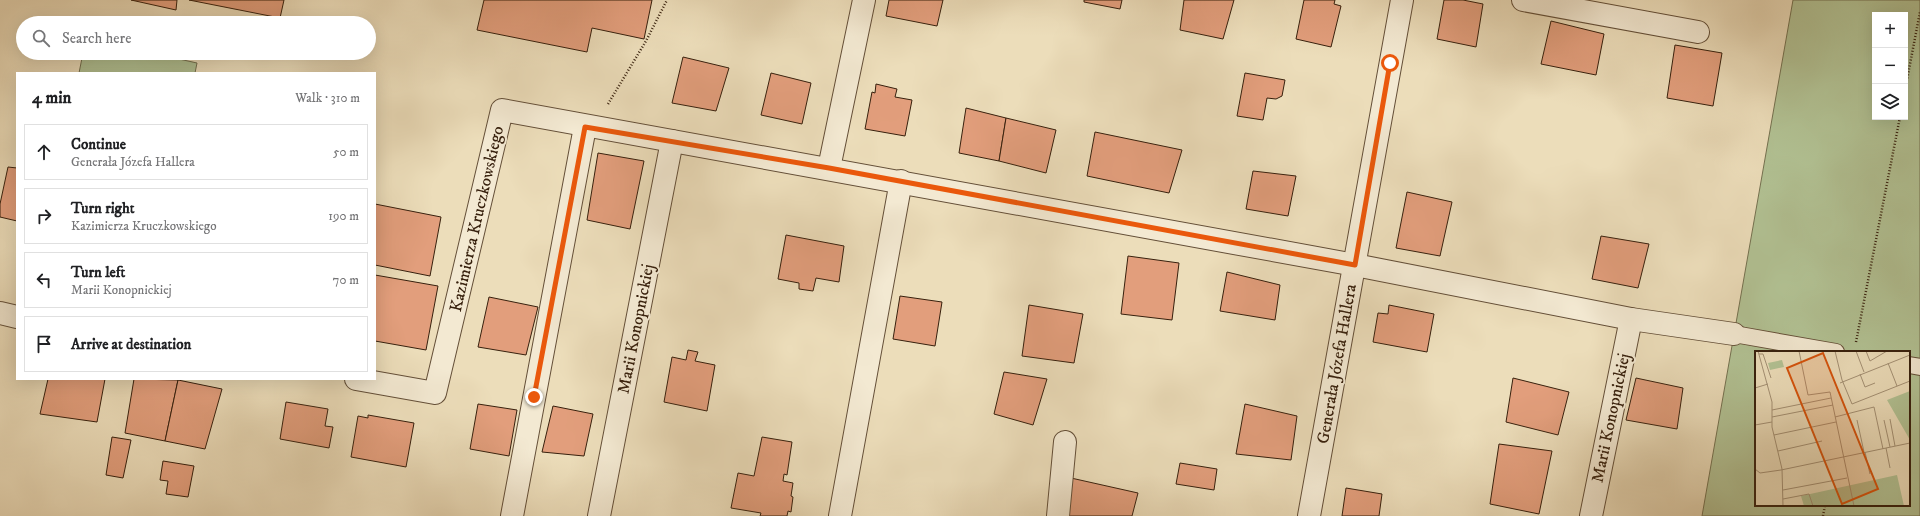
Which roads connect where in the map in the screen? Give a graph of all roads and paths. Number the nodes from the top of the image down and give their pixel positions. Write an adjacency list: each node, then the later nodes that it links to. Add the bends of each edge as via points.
1 (667, 0): 9 (path, via 646,41)
2 (864, 0): 11 (street)
3 (1402, 0): 13 (street, Generała Józefa Hallera)
4 (1523, 0): 6 (street)
5 (1920, 12): 7 (path)
6 (1698, 32)
7 (1906, 84)
8 (1899, 120): 18 (path)
9 (589, 127): 10 (street, Kazimierza Kruczkowskiego); 22 (street, Kazimierza Kruczkowskiego, via 502,110 436,393); 25 (street)
10 (672, 142): 11 (street, Kazimierza Kruczkowskiego); 26 (street, Marii Konopnickiej)
11 (829, 168): 12 (street, Kazimierza Kruczkowskiego)
12 (901, 181): 13 (street, Kazimierza Kruczkowskiego); 27 (street)
13 (1355, 265): 16 (street, Kazimierza Kruczkowskiego); 29 (street, Generała Józefa Hallera)
14 (0, 313): 15 (street)
15 (16, 317)
16 (1631, 319): 17 (street, Kazimierza Kruczkowskiego); 30 (street, Marii Konopnickiej)
17 (1734, 334): 19 (lane)
18 (1856, 344)
19 (1830, 351)
20 (1910, 365): 21 (lane)
21 (1920, 367)
22 (362, 380)
23 (1065, 442): 28 (street)
24 (1825, 506): 31 (path)
25 (512, 516)
26 (599, 516)
27 (840, 516)
28 (1058, 516)
29 (1309, 516)
30 (1591, 516)
31 (1823, 516)

